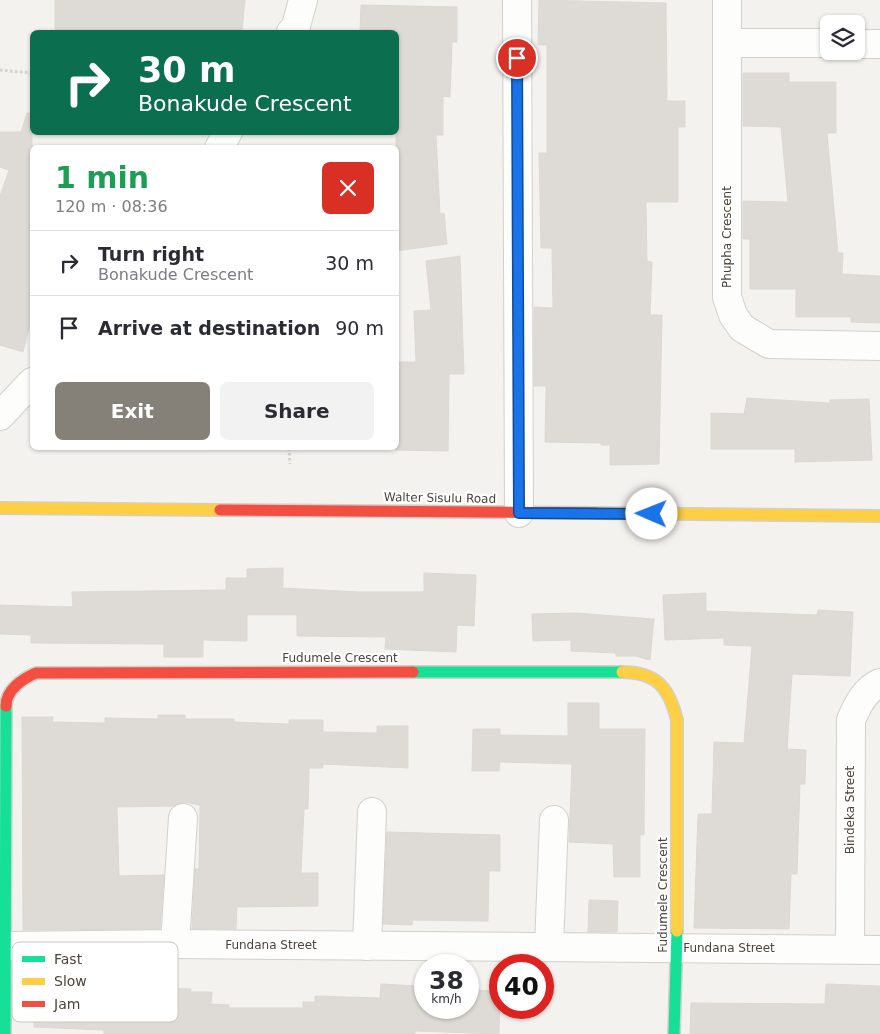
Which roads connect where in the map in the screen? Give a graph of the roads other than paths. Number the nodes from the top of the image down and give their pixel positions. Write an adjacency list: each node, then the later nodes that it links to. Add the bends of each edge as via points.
1 (303, 0): 4 (street)
2 (517, 0): 13 (street)
3 (727, 0): 5 (street, Phupha Crescent)
4 (292, 30)
5 (727, 43): 6 (street); 9 (street, Phupha Crescent, via 726,296 733,315 742,328 769,344)
6 (820, 43)
7 (865, 44): 8 (street)
8 (880, 44)
9 (880, 346)
10 (30, 384): 11 (street)
11 (0, 416)
12 (0, 508): 13 (street, Walter Sisulu Road)
13 (519, 513): 14 (street, Walter Sisulu Road)
14 (880, 516)
15 (880, 683): 26 (street, Bindeka Street, via 858,702 851,720)
16 (372, 812): 23 (street)
17 (183, 818): 19 (street)
18 (554, 820): 24 (street)
19 (176, 942)
20 (178, 944): 23 (street, Fundana Street)
21 (7, 946): 22 (street, Fundana Street); 25 (street, Fudumele Crescent, via 6,701 16,685 36,673 635,672 650,676 663,685 672,698 677,720); 28 (street, Fudumele Crescent)
22 (12, 946)
23 (367, 946): 24 (street, Fundana Street)
24 (549, 946): 25 (street, Fundana Street)
25 (677, 948): 26 (street, Fundana Street); 29 (street, Fudumele Crescent)
26 (850, 949): 27 (street, Fundana Street)
27 (880, 950)
28 (5, 1034)
29 (674, 1034)

